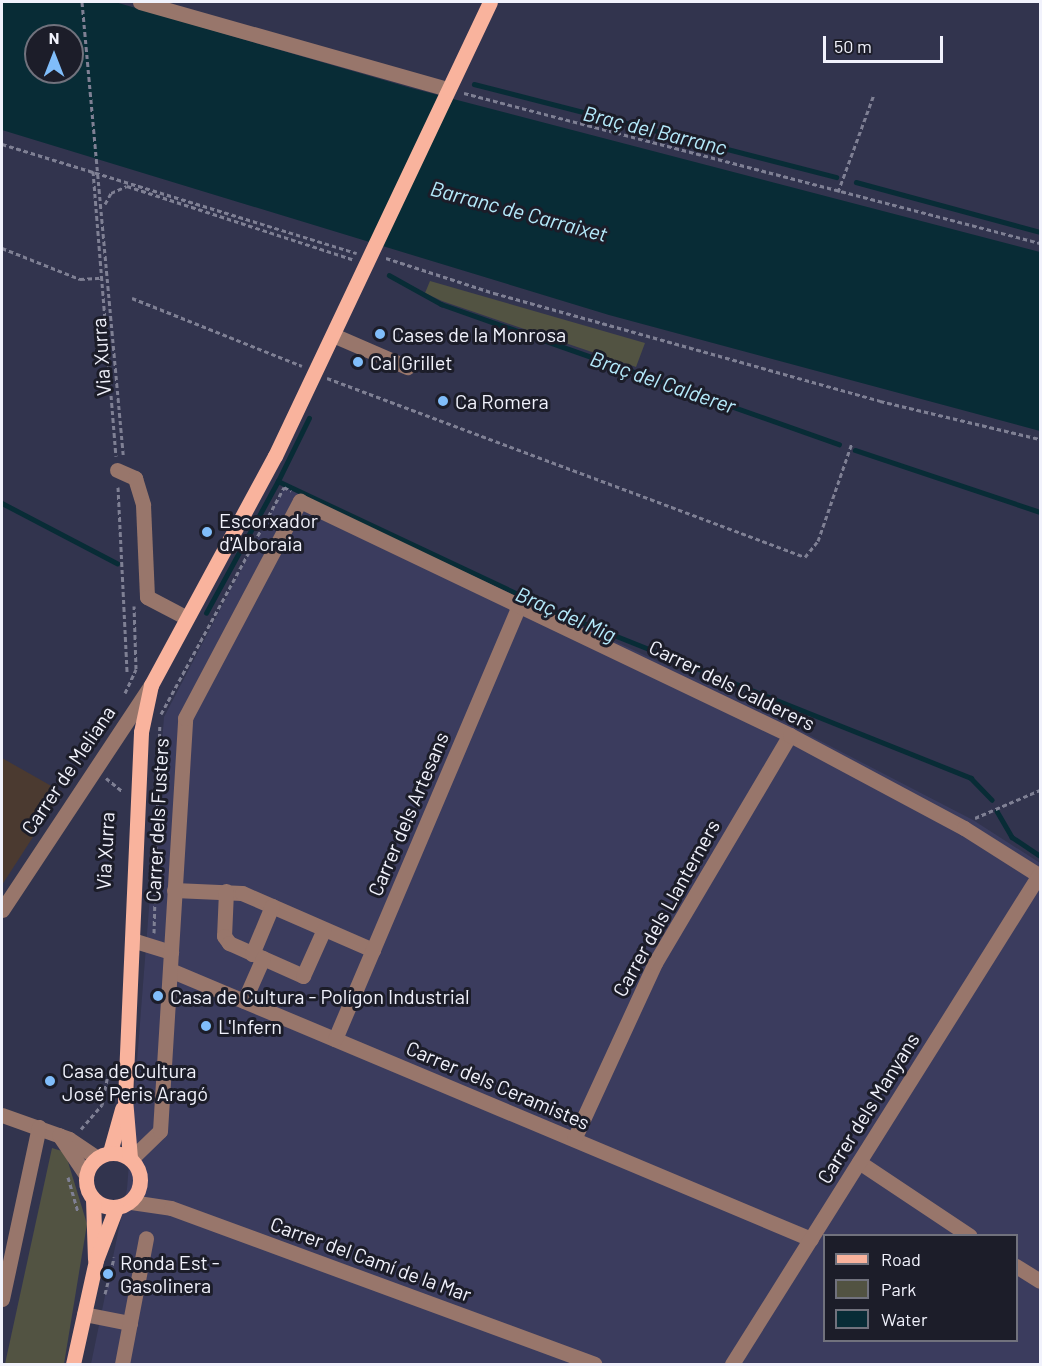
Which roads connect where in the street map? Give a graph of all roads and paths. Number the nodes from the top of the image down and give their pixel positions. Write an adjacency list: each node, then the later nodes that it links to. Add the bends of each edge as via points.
1 (82, 2): 8 (path, Via Xurra)
2 (140, 2): 4 (street)
3 (490, 2): 4 (main road)
4 (444, 90): 9 (path); 13 (main road)
5 (874, 94): 9 (path)
6 (2, 144): 7 (path)
7 (93, 171): 8 (path); 14 (path)
8 (100, 173): 10 (path, Via Xurra); 13 (path)
9 (838, 192): 11 (path)
10 (104, 206): 13 (path, via 111,193 127,186 355,261); 21 (path, Via Xurra)
11 (1041, 243)
12 (2, 248): 14 (path, via 80,279)
13 (368, 250): 16 (main road); 19 (path, via 494,294 823,386)
14 (102, 278): 21 (path)
15 (132, 298): 18 (path)
16 (333, 335): 17 (street); 18 (main road)
17 (407, 367)
18 (315, 373): 20 (path, via 805,557 815,548); 26 (main road)
19 (1041, 439)
20 (852, 443)
21 (121, 472): 23 (path, Via Xurra); 26 (street, via 135,478 143,505 147,597); 27 (path)
22 (297, 496): 25 (street, Carrer dels Calderers); 36 (street, Carrer dels Fusters, via 184,718); 42 (path, via 284,487 160,717)
23 (127, 507)
24 (134, 596): 29 (path, via 136,669)
25 (519, 606): 30 (street, Carrer dels Calderers); 43 (street, Carrer dels Artesans)
26 (188, 618): 28 (main road)
27 (127, 673)
28 (151, 685): 31 (street, Carrer de Meliana); 41 (main road, via 141,732)
29 (119, 703)
30 (790, 735): 35 (street, Carrer dels Calderers, via 964,828); 54 (street, Carrer dels Llanterners, via 655,963)
31 (97, 765): 33 (path, Via Xurra); 39 (street, Carrer de Meliana)
32 (1041, 790): 34 (path, via 973,820)
33 (123, 798)
34 (963, 815)
35 (1040, 875): 57 (street, Carrer dels Manyans)
36 (174, 890): 37 (street); 44 (street, Carrer dels Fusters)
37 (226, 891): 38 (street); 45 (street, via 224,936)
38 (272, 906): 40 (street); 45 (street)
39 (2, 910)
40 (324, 929): 43 (street); 45 (street, via 303,976)
41 (132, 940): 42 (street); 50 (main road)
42 (154, 947): 44 (street)
43 (373, 950): 48 (street, Carrer dels Artesans)
44 (171, 952): 46 (street, Carrer dels Fusters)
45 (257, 956): 47 (street)
46 (170, 970): 47 (street, Carrer dels Ceramistes); 56 (street, Carrer dels Fusters, via 160,1131)
47 (244, 1001): 48 (street, Carrer dels Ceramistes)
48 (335, 1039): 54 (street, Carrer dels Ceramistes)
49 (110, 1057): 53 (path, via 102,1105)
50 (125, 1099): 55 (main road); 56 (main road)
51 (2, 1115): 52 (street)
52 (39, 1127): 53 (street); 70 (street)
53 (64, 1137): 55 (street); 59 (street)
54 (574, 1139): 66 (street, Carrer dels Ceramistes)
55 (104, 1155): 56 (main road); 59 (main road)
56 (131, 1158): 61 (main road, via 140,1180)
57 (859, 1162): 64 (street); 66 (street, Carrer dels Manyans)
58 (68, 1171): 63 (path, via 69,1192)
59 (86, 1175): 60 (main road)
60 (93, 1199): 62 (main road); 67 (main road)
61 (131, 1202): 62 (main road); 75 (street, Carrer del Camí de la Mar, via 171,1208)
62 (116, 1208): 67 (main road)
63 (81, 1218)
64 (967, 1234)
65 (146, 1238): 72 (street)
66 (810, 1239): 76 (street, Carrer dels Manyans)
67 (98, 1256): 71 (main road); 71 (path, via 114,1260)
68 (1018, 1267): 69 (street)
69 (1041, 1281)
70 (2, 1299)
71 (91, 1314): 72 (street); 73 (main road)
72 (130, 1323): 74 (street)
73 (73, 1365)
74 (122, 1365)
75 (594, 1365)
76 (732, 1365)

